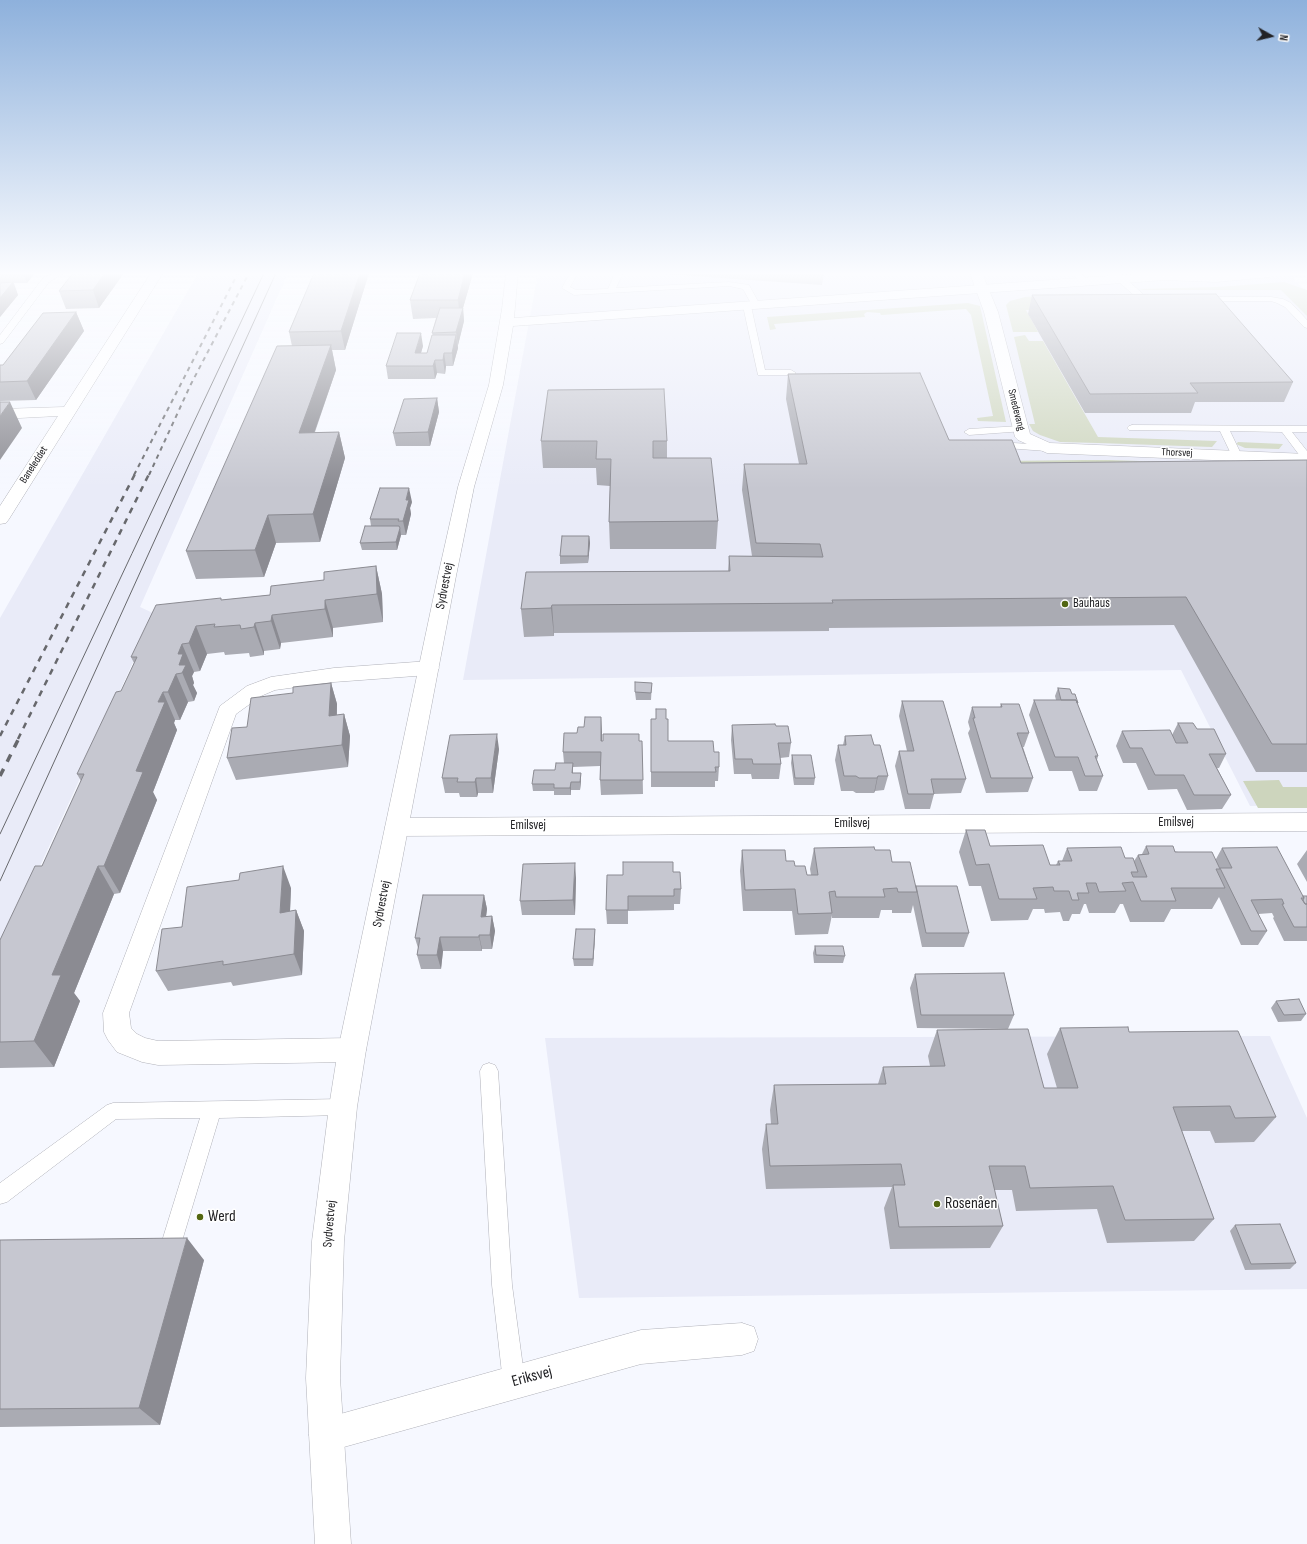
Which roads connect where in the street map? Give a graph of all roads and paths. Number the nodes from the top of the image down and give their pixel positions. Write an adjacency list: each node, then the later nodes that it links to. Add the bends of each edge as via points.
1 (111, 345): 6 (street, Baneleddet)
2 (503, 345): 19 (street, Sydvestvej, via 496,384 466,487)
3 (757, 345): 5 (lane, via 761,373)
4 (1000, 345): 8 (street, Smedevang)
5 (791, 373)
6 (68, 412): 7 (street); 18 (street, Baneleddet)
7 (0, 414)
8 (1021, 428): 13 (lane); 15 (street, Smedevang, via 1023,437)
9 (1132, 428): 10 (lane)
10 (1222, 428): 11 (lane); 16 (lane)
11 (1285, 429): 12 (lane); 17 (lane)
12 (1307, 429)
13 (969, 432)
14 (987, 444): 15 (lane)
15 (1047, 448): 16 (street, Thorsvej)
16 (1237, 456): 17 (street, Thorsvej)
17 (1307, 458)
18 (0, 519)
19 (429, 668): 21 (street, Sydvestvej); 22 (street, via 334,675 271,684 249,695 227,711 116,1013 118,1032 127,1043 142,1050 158,1053)
20 (1307, 822): 21 (street, Emilsvej)
21 (397, 827): 22 (street, Sydvestvej)
22 (352, 1050): 24 (street, Sydvestvej)
23 (489, 1071): 29 (lane, via 502,1285)
24 (343, 1107): 25 (lane); 30 (street, Sydvestvej, via 328,1241 323,1378)
25 (212, 1110): 26 (lane, via 113,1111); 27 (lane)
26 (0, 1195)
27 (172, 1241)
28 (742, 1338): 29 (street, Eriksvej, via 641,1347)
29 (514, 1382): 30 (street, Eriksvej)
30 (326, 1435): 31 (street, Sydvestvej)
31 (333, 1544)

